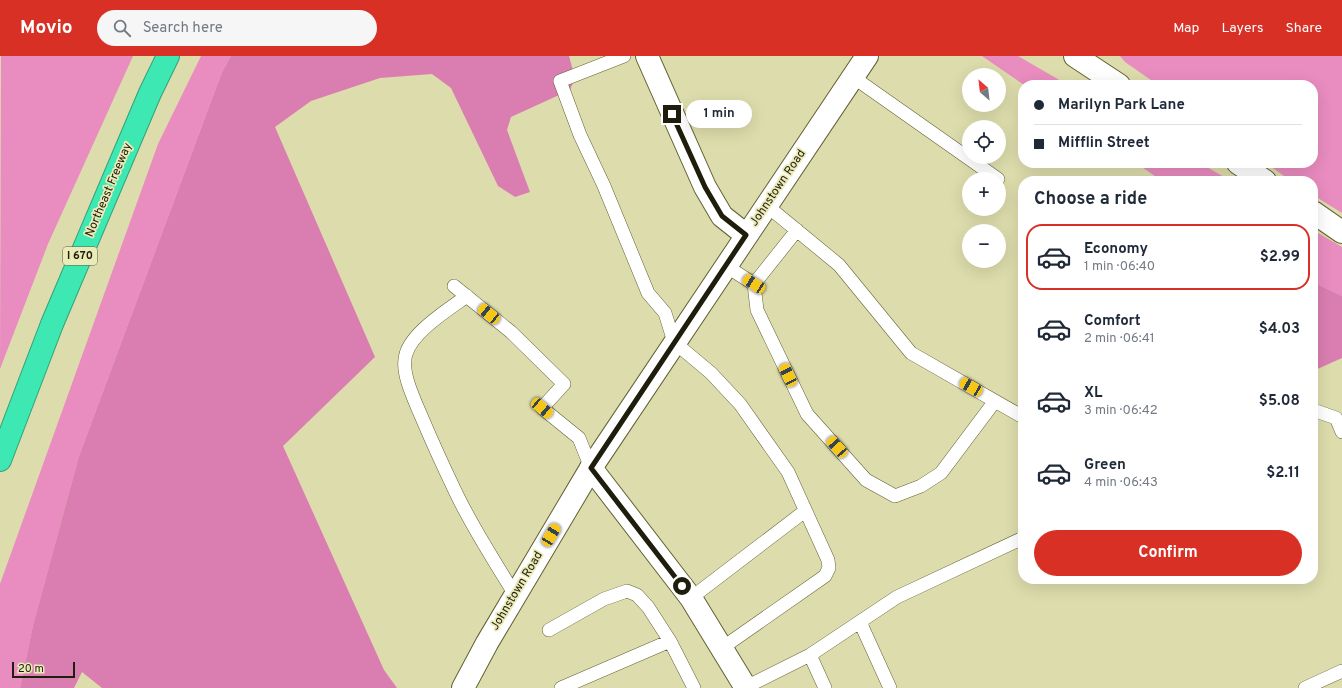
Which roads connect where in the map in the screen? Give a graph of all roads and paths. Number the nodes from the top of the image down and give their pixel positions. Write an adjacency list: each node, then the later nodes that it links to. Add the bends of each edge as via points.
1 (168, 56): 25 (highway, Northeast Freeway / I 670, via 52,324)
2 (624, 56): 20 (lane, via 560,81 580,135 648,293 665,313)
3 (647, 56): 15 (main road, via 705,187 722,216)
4 (867, 56): 6 (main road, Johnstown Road)
5 (1075, 56): 7 (main road)
6 (852, 77): 9 (lane); 11 (main road, Johnstown Road)
7 (1111, 80)
8 (1246, 168): 10 (main road)
9 (987, 172)
10 (1258, 176)
11 (766, 205): 13 (lane); 15 (main road, Johnstown Road)
12 (1318, 215): 14 (main road)
13 (797, 230): 17 (lane); 21 (lane, via 839,265 911,353)
14 (1342, 232)
15 (746, 235): 16 (main road, Johnstown Road)
16 (726, 266): 17 (lane); 20 (main road, Johnstown Road)
17 (754, 284): 21 (lane, via 757,310 807,414 866,480 895,496 921,486 941,473)
18 (454, 286): 19 (lane)
19 (467, 296): 26 (lane, via 511,332 564,384 542,408 579,438); 29 (lane, via 429,324 414,339 406,354 405,368 427,430 457,496)
20 (674, 342): 26 (main road, Johnstown Road); 27 (lane, via 711,373 740,404 788,472)
21 (995, 400): 23 (lane)
22 (1318, 412): 24 (lane, via 1336,418)
23 (1018, 414)
24 (1342, 432)
25 (0, 460)
26 (591, 468): 29 (main road, Johnstown Road); 30 (main road)
27 (806, 511): 30 (lane); 34 (lane, via 828,560 829,568 825,576)
28 (1018, 540): 31 (lane, via 897,597)
29 (515, 595): 37 (main road, Johnstown Road)
30 (691, 598): 34 (main road)
31 (860, 622): 35 (lane); 42 (lane)
32 (549, 630): 33 (lane, via 604,600 627,591 636,595 648,607)
33 (670, 641): 38 (lane); 39 (lane)
34 (722, 648): 40 (main road)
35 (810, 655): 40 (lane); 41 (lane)
36 (1342, 671): 43 (lane)
37 (463, 688)
38 (561, 688)
39 (694, 688)
40 (746, 688)
41 (825, 688)
42 (890, 688)
43 (1306, 688)

